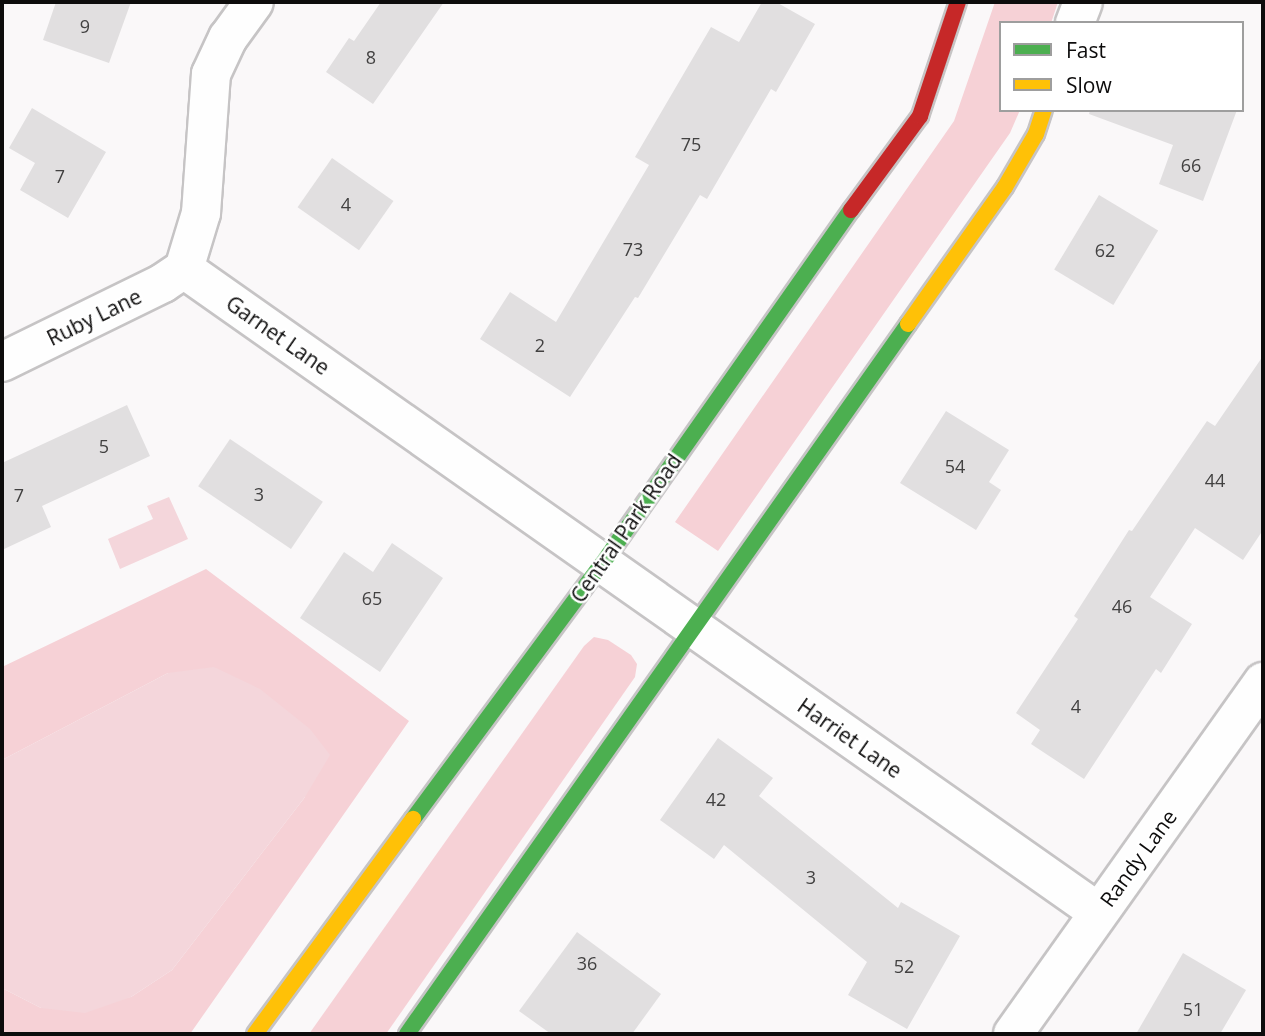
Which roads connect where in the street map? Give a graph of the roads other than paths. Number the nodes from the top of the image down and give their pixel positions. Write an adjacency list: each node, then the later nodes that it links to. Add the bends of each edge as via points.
1 (254, 2): 6 (street, via 228,38 211,74 201,213)
2 (958, 2): 8 (street, Central Park Road, via 920,116 795,285)
3 (1083, 2): 4 (street)
4 (1076, 21)
5 (1043, 112): 9 (street, via 1005,187)
6 (184, 269): 7 (street, Ruby Lane, via 163,284); 8 (street, Garnet Lane)
7 (2, 362)
8 (602, 564): 9 (street, Harriet Lane); 12 (street, Central Park Road)
9 (693, 627): 11 (street, Harriet Lane); 13 (street)
10 (1263, 682): 11 (street, Randy Lane)
11 (1098, 912): 14 (street, Randy Lane)
12 (255, 1034)
13 (407, 1034)
14 (1013, 1034)

